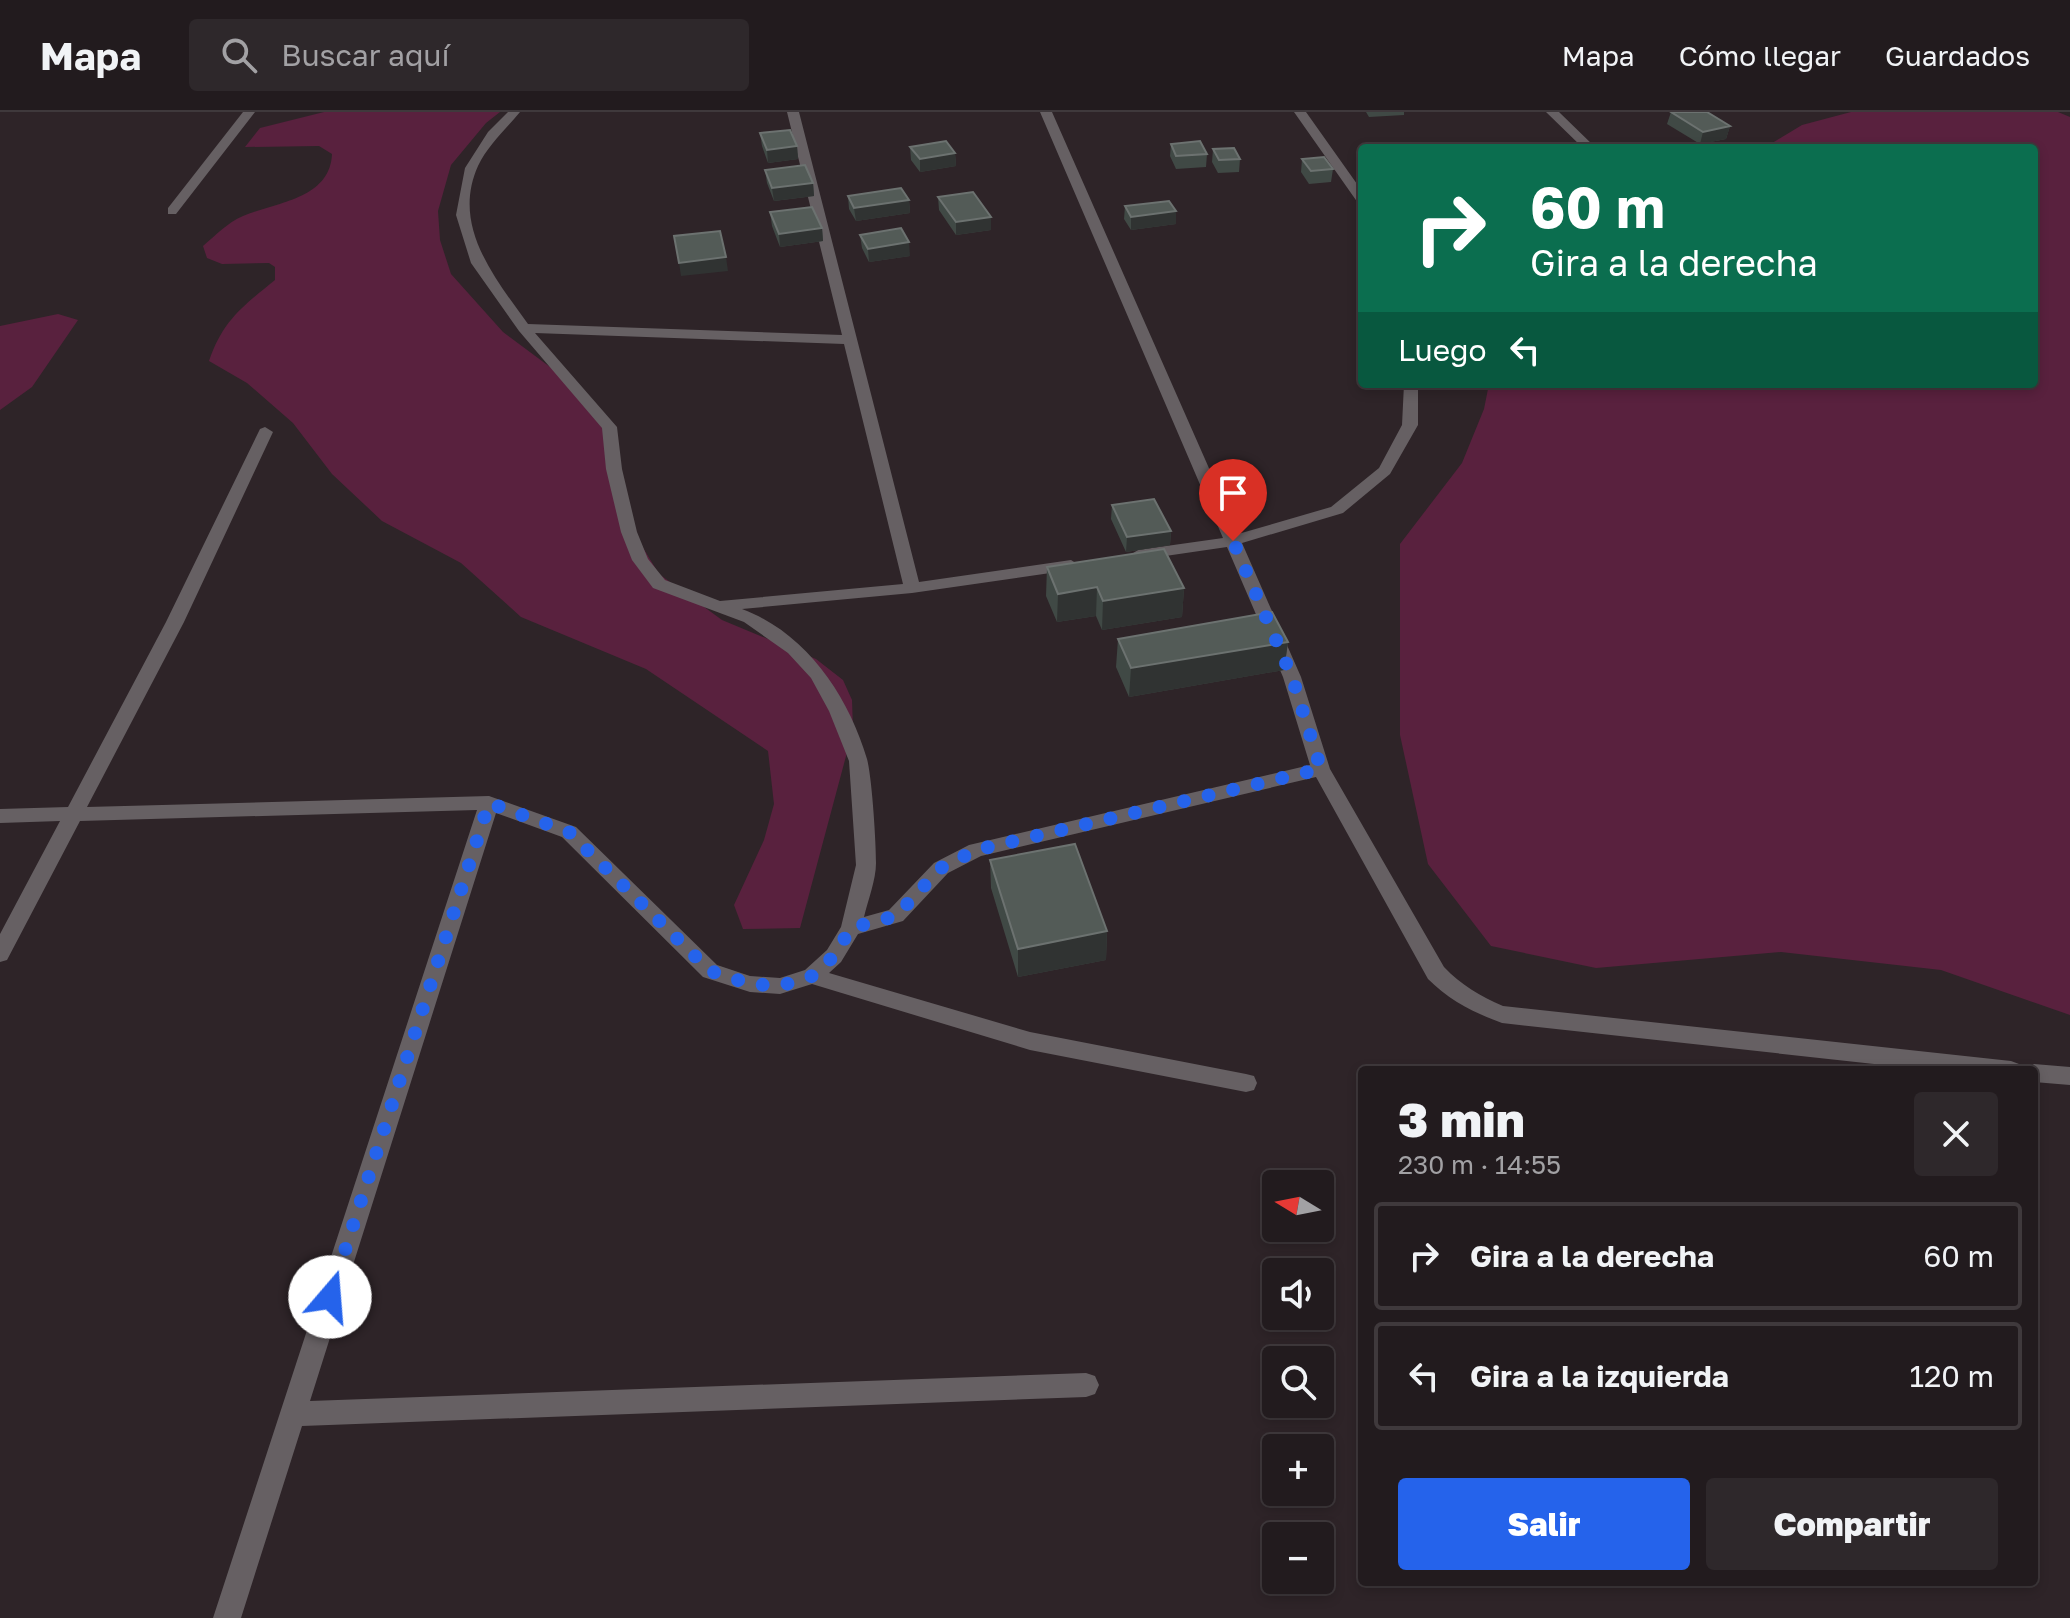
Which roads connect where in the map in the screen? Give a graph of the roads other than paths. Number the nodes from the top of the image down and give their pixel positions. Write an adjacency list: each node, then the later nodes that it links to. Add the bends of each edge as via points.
1 (249, 112): 9 (street)
2 (514, 112): 10 (street, via 492,134 471,168 462,215 478,263)
3 (793, 112): 11 (street)
4 (1046, 112): 14 (street)
5 (1300, 112): 8 (street)
6 (1552, 112): 7 (street)
7 (1586, 144)
8 (1358, 194)
9 (172, 211)
10 (524, 328): 11 (street); 18 (street, via 609,427 614,469 640,560 659,584)
11 (852, 340): 17 (street)
12 (1411, 388): 14 (street, via 1410,425 1385,471 1337,510)
13 (265, 432): 22 (street, via 175,622)
14 (1233, 541): 15 (street); 19 (street, via 1292,677)
15 (1126, 557)
16 (1096, 561): 17 (street)
17 (912, 588): 18 (street)
18 (721, 605): 23 (street, via 794,649 818,675 838,711 858,761 866,865)
19 (1321, 769): 23 (street, via 976,850 941,868 896,916); 26 (street, via 1436,973 1466,1000 1502,1014)
20 (489, 803): 22 (street); 25 (street, via 569,832 710,971 750,984 780,986); 31 (street)
21 (0, 816): 22 (street)
22 (73, 816): 24 (street)
23 (851, 928): 25 (street, via 834,956)
24 (0, 954)
25 (812, 976): 29 (street, via 1030,1041)
26 (1975, 1066)
27 (2038, 1073): 28 (street)
28 (2070, 1076)
29 (1246, 1083)
30 (1086, 1385): 31 (street)
31 (292, 1414): 32 (street)
32 (227, 1618)

